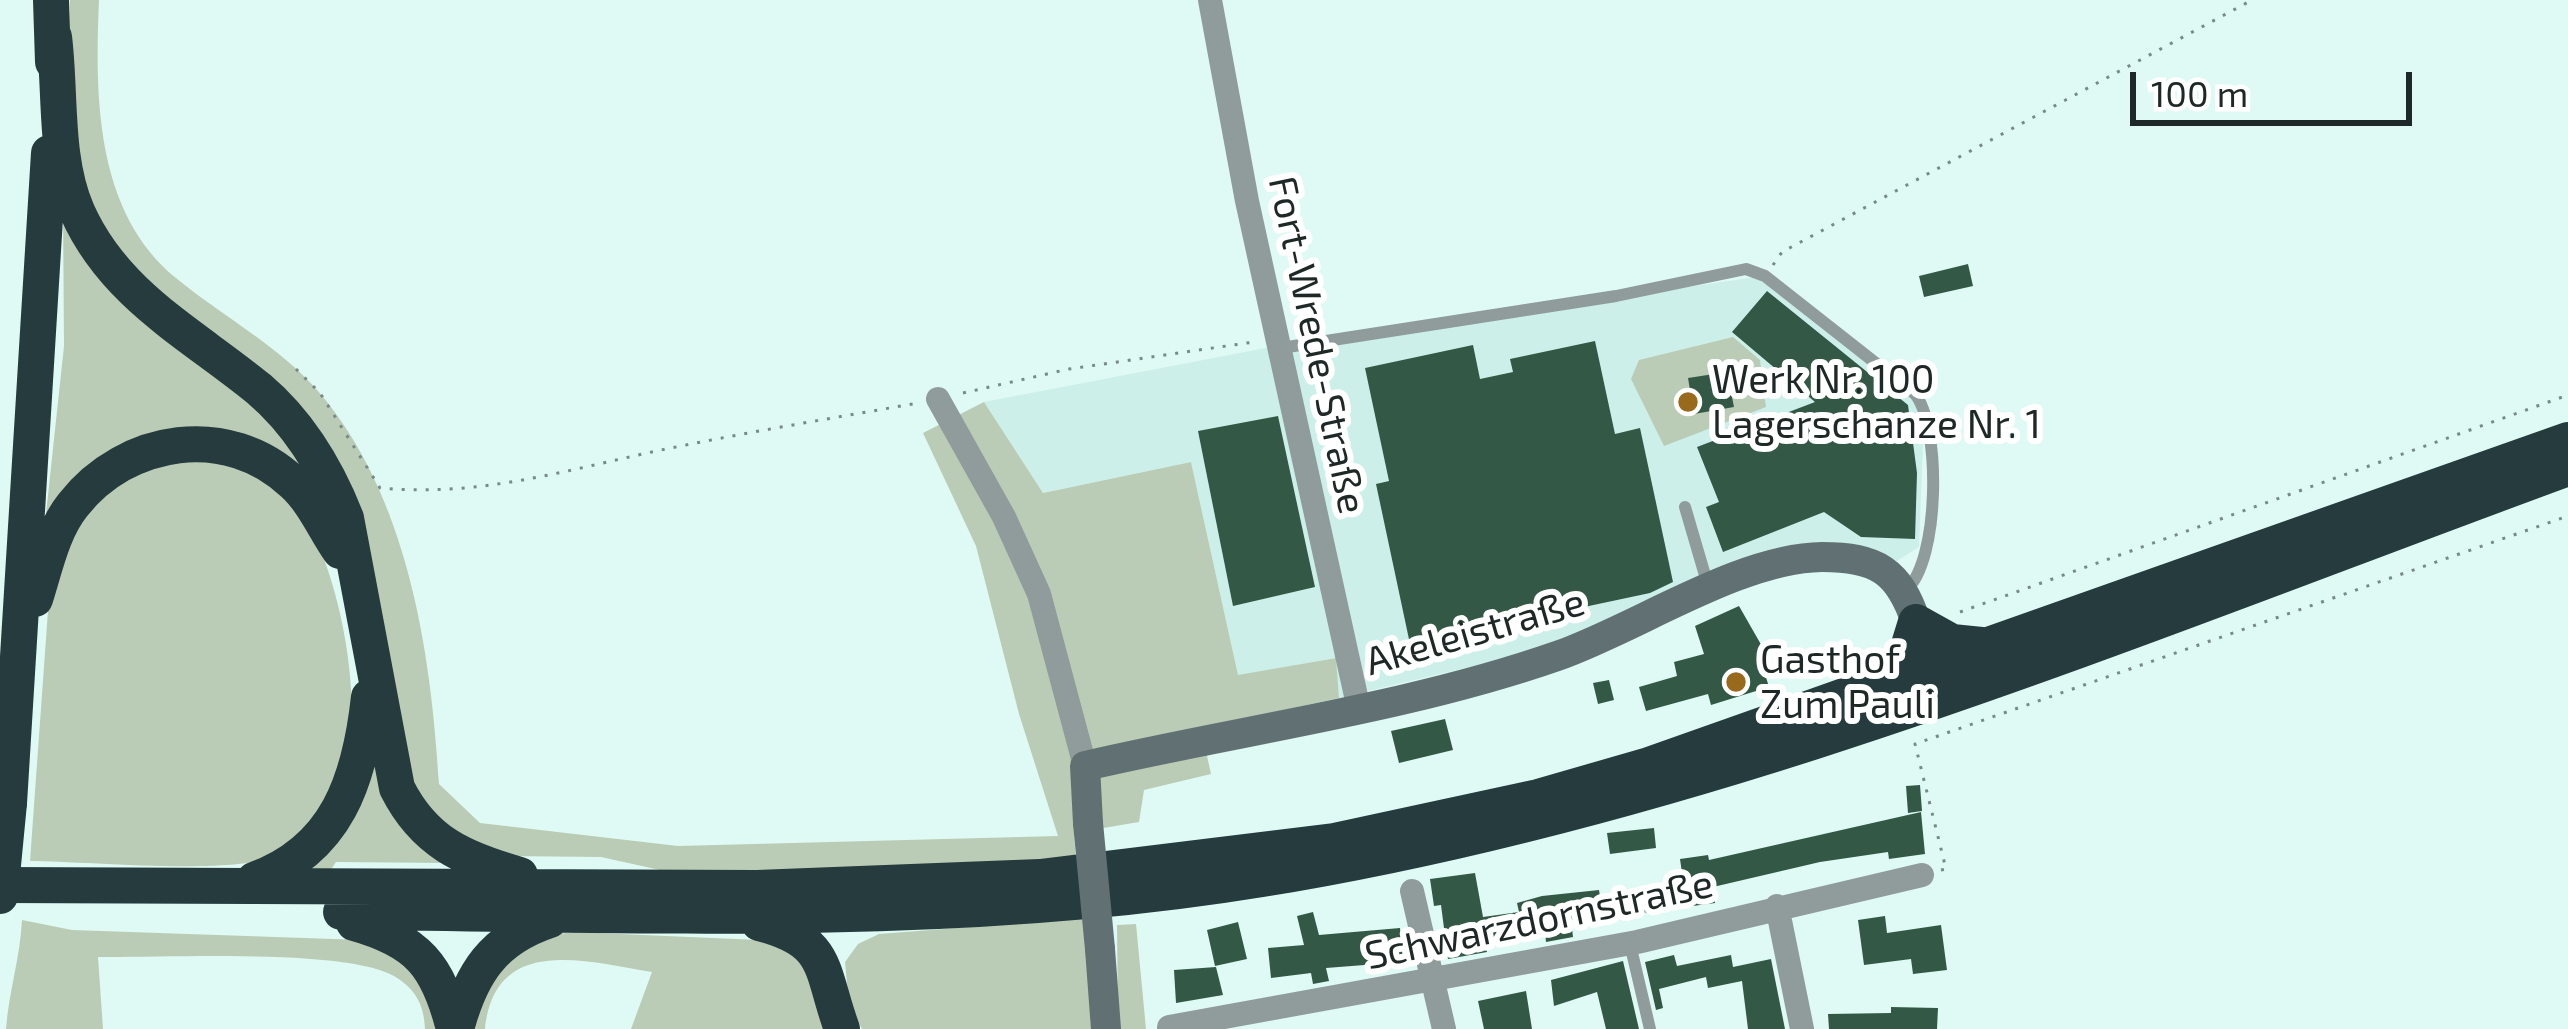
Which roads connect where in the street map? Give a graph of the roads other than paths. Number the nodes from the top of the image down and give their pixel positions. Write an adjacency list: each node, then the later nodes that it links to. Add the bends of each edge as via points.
1 (47, 0): 3 (highway); 18 (highway)
2 (1210, 0): 4 (street, Fort-Wrede-Straße)
3 (54, 38): 9 (highway, via 62,144 87,229 156,314 287,417 333,484); 13 (highway)
4 (1280, 344): 11 (lane, via 1616,296 1730,270 1765,276 1929,411 1931,538); 16 (street, Fort-Wrede-Straße)
5 (938, 399): 17 (street, via 1039,595)
6 (2568, 440): 12 (highway)
7 (2568, 469): 28 (highway, via 1964,689 1528,827 1128,898)
8 (1685, 507): 10 (lane)
9 (351, 567): 13 (highway, via 293,482 261,458 220,444 177,444 107,470 71,507); 14 (highway)
10 (1709, 590): 11 (street, Akeleistraße, via 1816,557 1896,577); 16 (street, Akeleistraße, via 1557,656)
11 (1922, 610): 12 (highway, via 1952,642); 15 (highway, via 1904,661)
12 (1995, 646): 15 (highway)
13 (19, 648): 18 (highway)
14 (372, 671): 21 (highway, via 351,789 328,832 294,863); 24 (highway, via 397,788 411,817 454,854)
15 (1875, 688): 24 (highway, via 1538,797 1334,841 1040,878)
16 (1358, 706): 17 (street, Akeleistraße)
17 (1085, 766): 36 (street, bridge)
18 (4, 798): 23 (highway, bridge)
19 (1922, 875): 25 (street, Schwarzdornstraße)
20 (0, 885): 21 (highway)
21 (233, 887): 24 (highway)
22 (1412, 891): 32 (street)
23 (0, 896)
24 (567, 900): 27 (highway); 29 (highway); 34 (highway, via 484,960)
25 (1777, 906): 30 (street, Schwarzdornstraße); 39 (street)
26 (0, 908): 27 (highway)
27 (316, 912): 34 (highway, via 416,950 446,994)
28 (880, 913): 29 (highway); 31 (highway, via 849,938)
29 (714, 914): 31 (highway, via 795,933)
30 (1630, 943): 32 (street, Schwarzdornstraße); 38 (lane)
31 (828, 973): 35 (highway)
32 (1430, 980): 33 (street, Schwarzdornstraße); 37 (street)
33 (1169, 1027)
34 (455, 1029)
35 (842, 1029)
36 (1106, 1029)
37 (1444, 1029)
38 (1650, 1029)
39 (1802, 1029)

